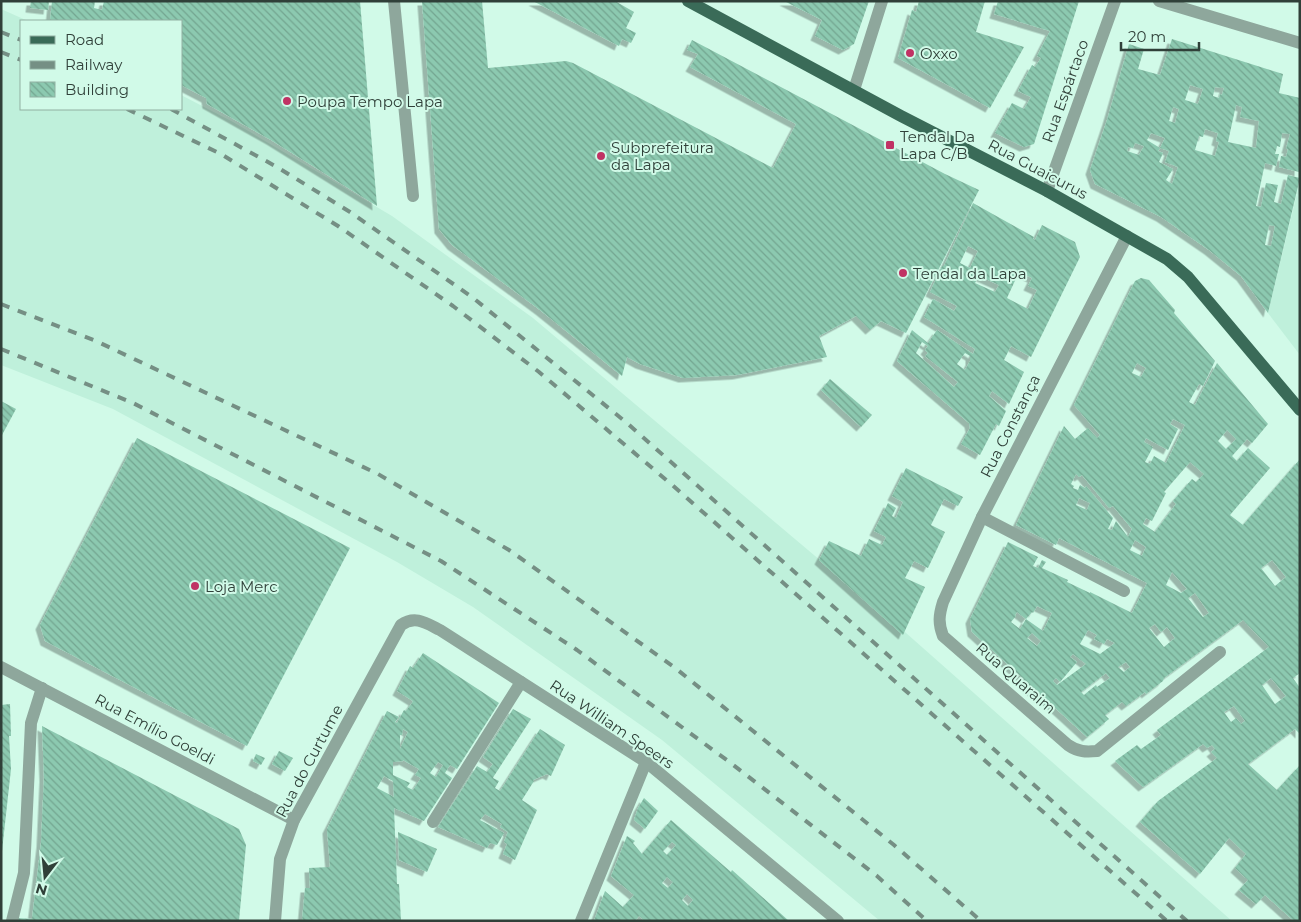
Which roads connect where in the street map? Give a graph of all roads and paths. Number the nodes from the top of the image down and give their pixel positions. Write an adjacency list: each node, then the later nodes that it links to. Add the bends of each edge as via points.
1 (394, 1): 9 (street)
2 (688, 1): 7 (main road, Rua Guaicurus)
3 (882, 1): 7 (street)
4 (1115, 1): 8 (street, Rua Espártaco)
5 (1160, 1): 6 (street)
6 (1300, 44)
7 (854, 90): 8 (main road, Rua Guaicurus)
8 (1047, 191): 10 (main road, Rua Guaicurus)
9 (413, 196)
10 (1127, 236): 11 (main road, Rua Guaicurus, via 1167,259 1188,277); 12 (street, Rua Constança)
11 (1300, 410)
12 (982, 517): 13 (street); 15 (street, Rua Constança, via 939,615)
13 (1124, 591)
14 (401, 625): 18 (street, Rua William Speers, via 407,620 426,623); 21 (street, Rua do Curtume)
15 (943, 636): 16 (street, Rua Quaraim, via 1068,745 1086,752 1098,751)
16 (1220, 652)
17 (1, 667): 19 (street, Rua Emílio Goeldi)
18 (521, 682): 20 (street, Rua William Speers); 22 (street)
19 (42, 688): 21 (street, Rua Emílio Goeldi); 24 (street, via 31,723 24,873)
20 (646, 762): 23 (street, Rua William Speers); 26 (street)
21 (294, 820): 25 (street, Rua do Curtume, via 280,859)
22 (433, 822)
23 (831, 918)
24 (12, 921)
25 (275, 921)
26 (581, 921)

